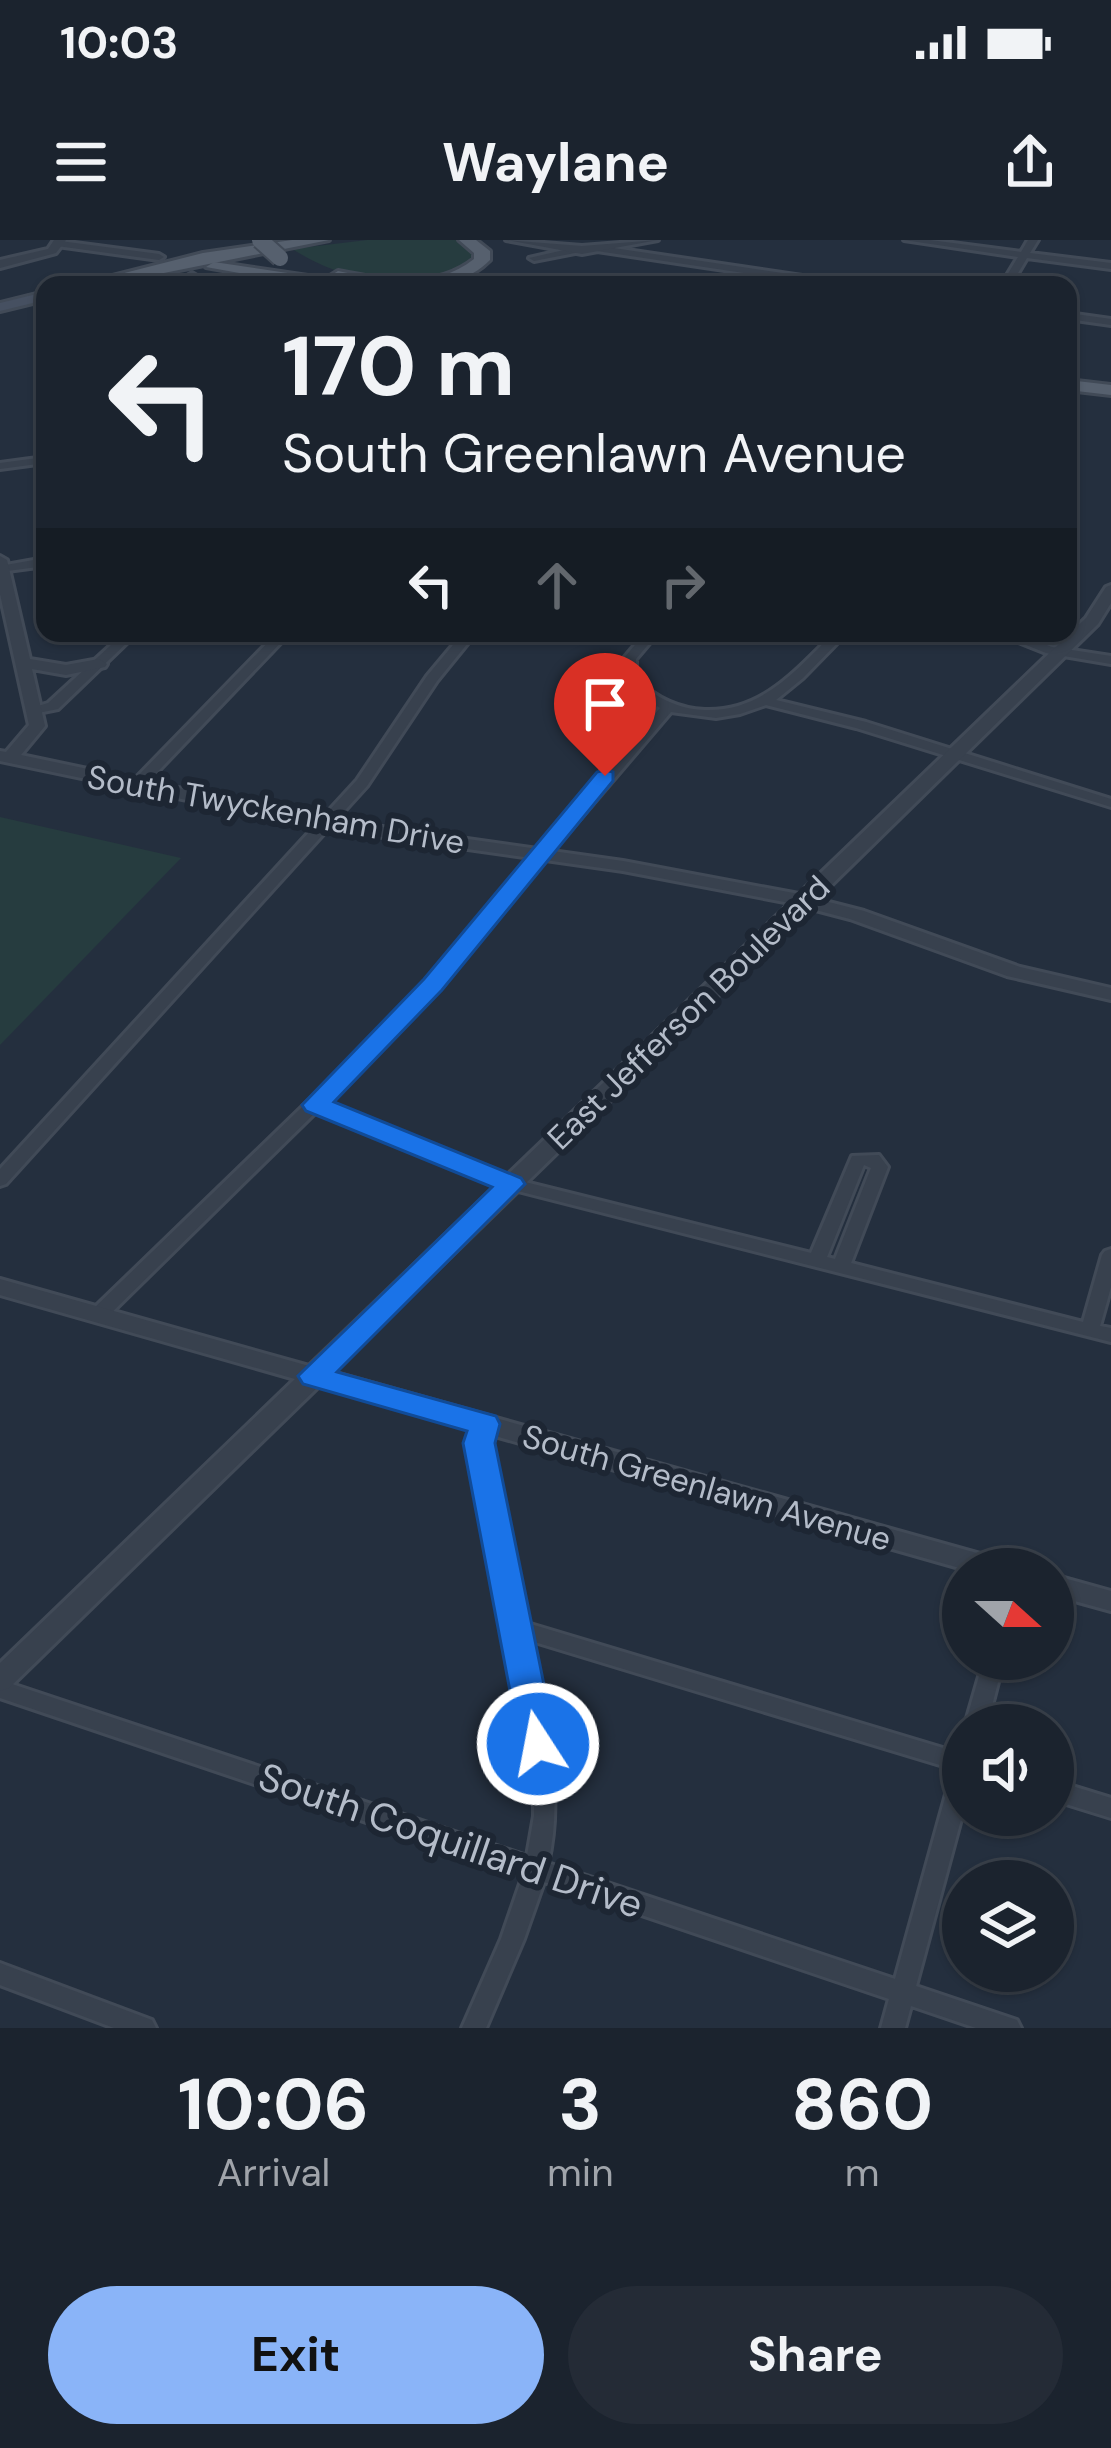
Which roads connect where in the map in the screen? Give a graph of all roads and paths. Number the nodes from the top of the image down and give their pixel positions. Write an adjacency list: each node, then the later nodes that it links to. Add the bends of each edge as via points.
1 (236, 240): 20 (main road)
2 (260, 240): 15 (main road, bridge)
3 (275, 240): 15 (main road)
4 (466, 240): 25 (main road, via 482,260)
5 (477, 240): 26 (main road, via 493,257)
6 (512, 240): 13 (street)
7 (652, 240): 12 (street)
8 (909, 240): 14 (street)
9 (1033, 240): 14 (street)
10 (328, 241): 18 (main road); 22 (main road)
11 (60, 242): 17 (street); 18 (street)
12 (600, 249): 13 (street); 27 (street)
13 (577, 250): 16 (street)
14 (1024, 255): 19 (street); 28 (street)
15 (287, 257): 24 (main road)
16 (534, 258)
17 (0, 264)
18 (157, 265): 21 (main road); 23 (main road)
19 (1111, 266)
20 (121, 276)
21 (121, 276)
22 (130, 276)
23 (298, 276)
24 (328, 276)
25 (458, 276)
26 (482, 276)
27 (782, 276)
28 (1011, 276)
29 (36, 298): 30 (main road)
30 (0, 307)
31 (1077, 317): 32 (street)
32 (1111, 322)
33 (1077, 386): 34 (main road)
34 (1111, 390)
35 (36, 461): 36 (street)
36 (0, 466)
37 (0, 560): 39 (street)
38 (36, 563): 39 (street)
39 (1, 569): 51 (street)
40 (1111, 590): 41 (street, East Jefferson Boulevard)
41 (1077, 635)
42 (122, 642): 52 (street)
43 (275, 642): 58 (street)
44 (463, 642): 60 (street)
45 (644, 642): 54 (street, via 626,671)
46 (832, 642): 53 (street)
47 (1029, 642): 49 (street)
48 (1070, 642): 49 (street, East Jefferson Boulevard)
49 (1060, 652): 50 (street); 56 (street, East Jefferson Boulevard)
50 (1111, 660)
51 (23, 663): 52 (street, via 66,670); 55 (street)
52 (99, 664): 55 (street)
53 (765, 700): 54 (street, via 718,713); 56 (street)
54 (661, 704): 61 (street, via 624,764 605,776)
55 (33, 714): 57 (street, via 34,734)
56 (955, 754): 59 (street); 62 (street, East Jefferson Boulevard)
57 (4, 756): 58 (street, South Twyckenham Drive)
58 (136, 785): 60 (street, South Twyckenham Drive)
59 (1111, 803)
60 (326, 824): 61 (street, South Twyckenham Drive); 65 (street)
61 (543, 855): 62 (street, South Twyckenham Drive); 64 (street)
62 (803, 900): 63 (street, South Twyckenham Drive, via 1014,972); 66 (street, East Jefferson Boulevard)
63 (1111, 994)
64 (316, 1105): 66 (street); 71 (street)
65 (0, 1180)
66 (512, 1184): 68 (street); 74 (street, East Jefferson Boulevard)
67 (1111, 1255): 72 (street)
68 (817, 1261): 69 (street); 69 (street, via 858,1160 873,1159 880,1167)
69 (841, 1267): 72 (street)
70 (0, 1287): 71 (street, South Greenlawn Avenue)
71 (98, 1315): 74 (street, South Greenlawn Avenue)
72 (1090, 1330): 73 (street)
73 (1111, 1335)
74 (314, 1376): 75 (street, South Greenlawn Avenue); 80 (street, East Jefferson Boulevard)
75 (484, 1424): 76 (street, South Greenlawn Avenue); 79 (street, via 479,1443)
76 (942, 1553)
77 (1074, 1591): 78 (street)
78 (1111, 1601)
79 (515, 1628): 82 (street); 86 (street, via 545,1784)
80 (0, 1680)
81 (0, 1689): 86 (street, South Coquillard Drive)
82 (942, 1760)
83 (1074, 1797): 84 (street)
84 (1111, 1808)
85 (944, 1836): 88 (street)
86 (537, 1869): 88 (street, South Coquillard Drive); 90 (street)
87 (0, 1974): 89 (street)
88 (902, 1992): 91 (street); 92 (street, South Coquillard Drive)
89 (144, 2028)
90 (474, 2028)
91 (893, 2028)
92 (1009, 2028)

